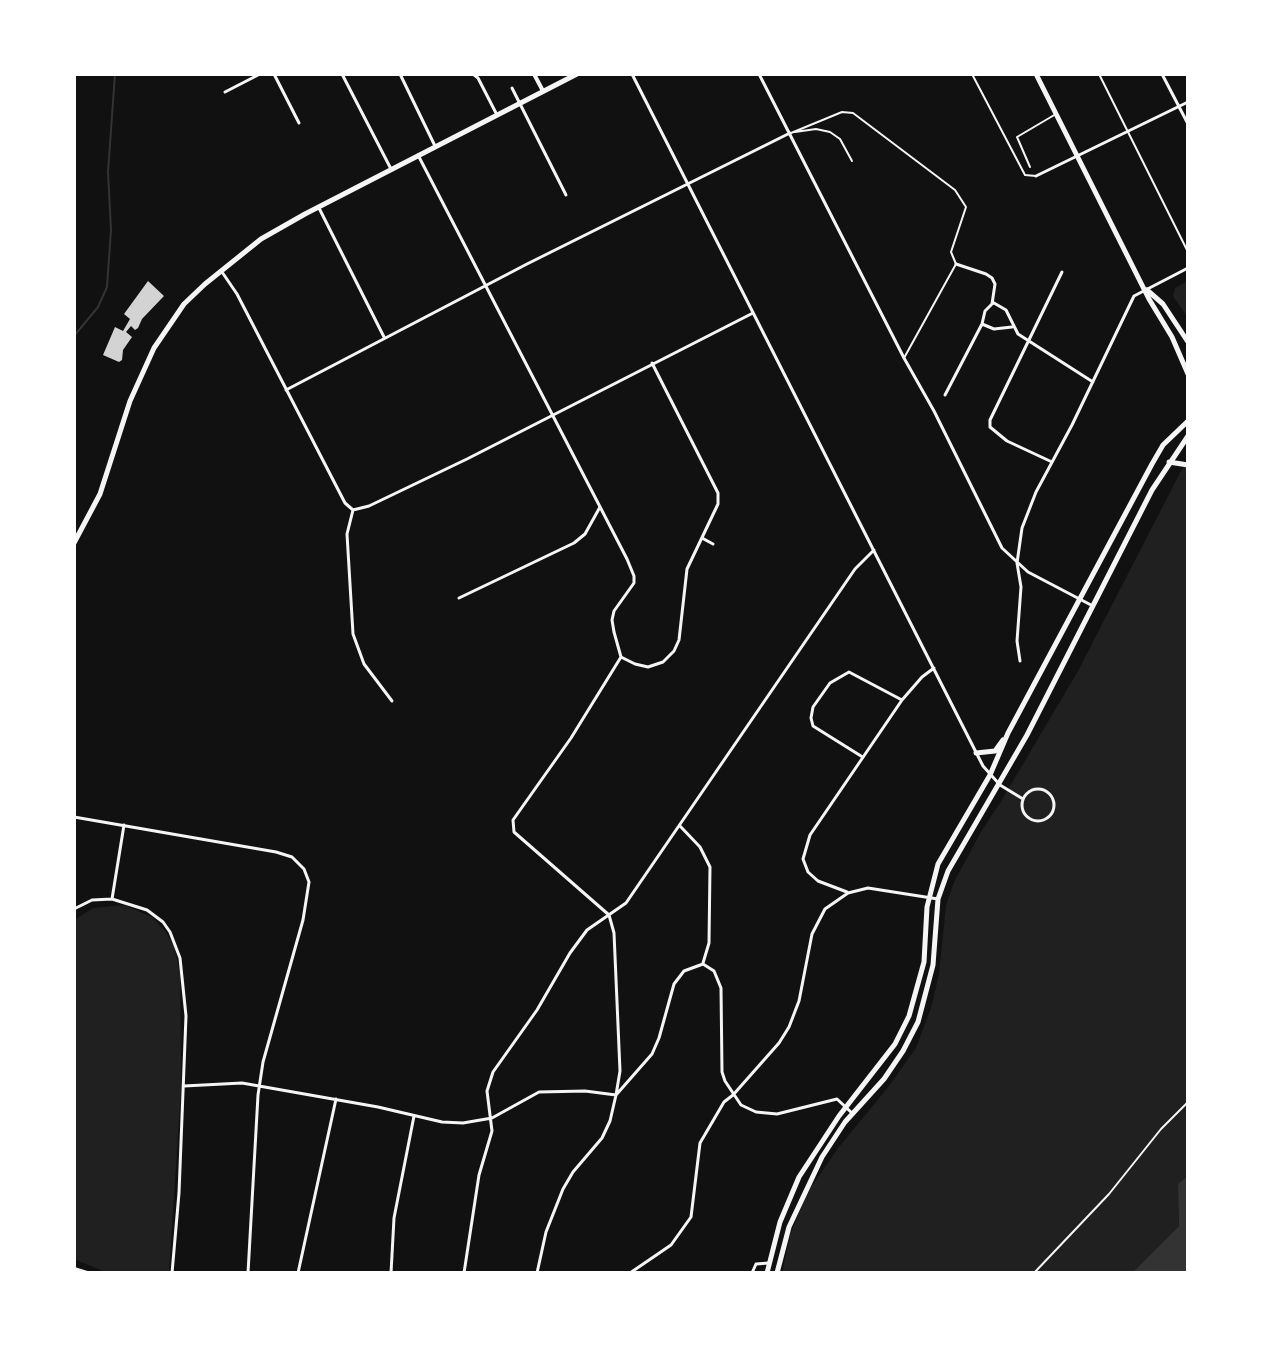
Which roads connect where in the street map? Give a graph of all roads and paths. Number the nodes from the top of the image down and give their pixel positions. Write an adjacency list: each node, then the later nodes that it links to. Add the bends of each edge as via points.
1 (260, 74): 16 (street)
2 (274, 74): 22 (street)
3 (342, 74): 31 (street)
4 (400, 74): 26 (street)
5 (473, 74): 21 (street)
6 (534, 74): 15 (street)
7 (577, 74): 15 (main road)
8 (632, 74): 33 (street)
9 (759, 74): 25 (street)
10 (972, 74): 32 (lane, via 1025,175)
11 (1036, 74): 20 (main road)
12 (1099, 74): 24 (lane)
13 (1162, 74): 19 (street)
14 (512, 88): 18 (street)
15 (543, 91): 18 (main road)
16 (225, 92)
17 (1188, 102): 19 (street)
18 (520, 103): 21 (main road); 34 (street)
19 (1179, 106): 23 (street); 24 (street)
20 (1056, 114): 28 (main road); 30 (lane, via 1017,137)
21 (497, 115): 26 (main road)
22 (299, 123)
23 (1188, 124)
24 (1128, 132): 28 (street); 36 (lane)
25 (790, 133): 29 (lane, via 830,132); 33 (street); 37 (lane, via 842,112 853,113 955,190 966,207 951,252); 50 (street)
26 (435, 146): 27 (main road)
27 (418, 155): 31 (main road); 41 (street)
28 (1078, 157): 32 (street); 42 (main road)
29 (852, 161)
30 (1030, 167)
31 (391, 169): 35 (main road)
32 (1036, 176)
33 (687, 185): 41 (street); 44 (street)
34 (566, 195)
35 (318, 207): 39 (main road, via 261,239); 47 (street)
36 (1188, 252)
37 (956, 264): 43 (street, via 992,278); 50 (lane)
38 (1188, 268): 42 (street)
39 (221, 271): 54 (street); 65 (main road, via 184,304 154,348 130,401 100,494)
40 (1062, 272): 48 (street)
41 (485, 285): 47 (street); 56 (street)
42 (1147, 290): 49 (main road); 52 (main road); 53 (street, via 1134,296)
43 (992, 304): 45 (street); 46 (street, via 1006,310)
44 (753, 313): 51 (street); 67 (street)
45 (982, 324): 46 (street); 55 (street)
46 (1012, 327): 48 (street)
47 (384, 337): 54 (street)
48 (1029, 341): 53 (street); 59 (street, via 990,427)
49 (1188, 342)
50 (904, 358): 68 (street, via 1002,548)
51 (652, 363): 56 (street); 64 (street, via 718,493)
52 (1188, 374)
53 (1093, 383): 59 (street)
54 (286, 390): 63 (street)
55 (945, 395)
56 (553, 416): 62 (street); 63 (street)
57 (1188, 421): 70 (main road, via 1163,445)
58 (1188, 436): 60 (main road)
59 (1052, 462): 68 (street, via 1026,517)
60 (1169, 462): 61 (main road); 71 (main road)
61 (1188, 465)
62 (600, 507): 69 (street, via 574,543); 72 (street, via 634,583 612,620)
63 (353, 510): 76 (street, via 347,534 355,643)
64 (702, 538): 66 (street); 72 (street, via 687,569 674,651 648,667)
65 (74, 543)
66 (713, 544)
67 (874, 550): 74 (street); 85 (street, via 855,569)
68 (1017, 563): 70 (street); 73 (street)
69 (459, 598)
70 (1079, 599): 71 (street); 77 (main road)
71 (1092, 606): 81 (main road)
72 (621, 657): 91 (street, via 513,820 514,832)
73 (1020, 661)
74 (934, 668): 75 (street); 78 (street)
75 (902, 700): 79 (street); 79 (street, via 849,672 830,683 813,707 813,726)
76 (392, 701)
77 (1008, 733): 78 (main road, via 995,751); 80 (main road)
78 (976, 753): 80 (street)
79 (862, 757): 86 (street, via 810,835 803,859 818,881)
80 (990, 775): 81 (street); 87 (main road, via 950,841)
81 (1000, 785): 82 (street); 89 (main road, via 959,849)
82 (1023, 799): 82 (street, via 1024,814 1033,821 1046,819 1053,810 1051,797 1040,790)
83 (74, 817): 84 (street)
84 (124, 825): 88 (street); 94 (street, via 276,852 292,857 302,868 309,882 308,898)
85 (680, 826): 91 (street, via 626,903); 92 (street, via 710,867 709,943)
86 (848, 893): 87 (street, via 868,888); 96 (street, via 817,921 789,1027)
87 (929, 897): 89 (street); 99 (main road, via 924,962 909,1016 895,1044)
88 (112, 899): 90 (street, via 92,900); 93 (street, via 155,915 176,944 185,984)
89 (938, 899): 100 (main road, via 933,965 918,1022 884,1079)
90 (74, 909)
91 (609, 915): 95 (street, via 620,1071); 102 (street, via 587,930 570,953 493,1072 487,1091)
92 (703, 964): 95 (street, via 684,971 674,984 652,1054); 96 (street, via 714,971 721,988 721,1060)
93 (184, 1086): 94 (street); 106 (street)
94 (260, 1086): 97 (street); 107 (street)
95 (616, 1095): 102 (street, via 539,1092); 111 (street, via 602,1138 563,1189)
96 (733, 1095): 99 (street, via 741,1105 767,1114 837,1099); 112 (street, via 700,1143 695,1203 685,1229)
97 (336, 1099): 101 (street); 108 (street)
98 (1188, 1102): 116 (path)
99 (846, 1108): 100 (street); 103 (main road, via 799,1177)
100 (853, 1114): 115 (main road, via 808,1183)
101 (414, 1116): 102 (street, via 463,1123); 109 (street, via 394,1218)
102 (492, 1118): 110 (street)
103 (769, 1263): 113 (street, via 756,1264); 114 (main road)
104 (74, 1269): 105 (street)
105 (87, 1273)
106 (172, 1273)
107 (248, 1273)
108 (298, 1273)
109 (391, 1273)
110 (464, 1273)
111 (537, 1273)
112 (630, 1273)
113 (752, 1273)
114 (767, 1273)
115 (777, 1273)
116 (1034, 1273)

